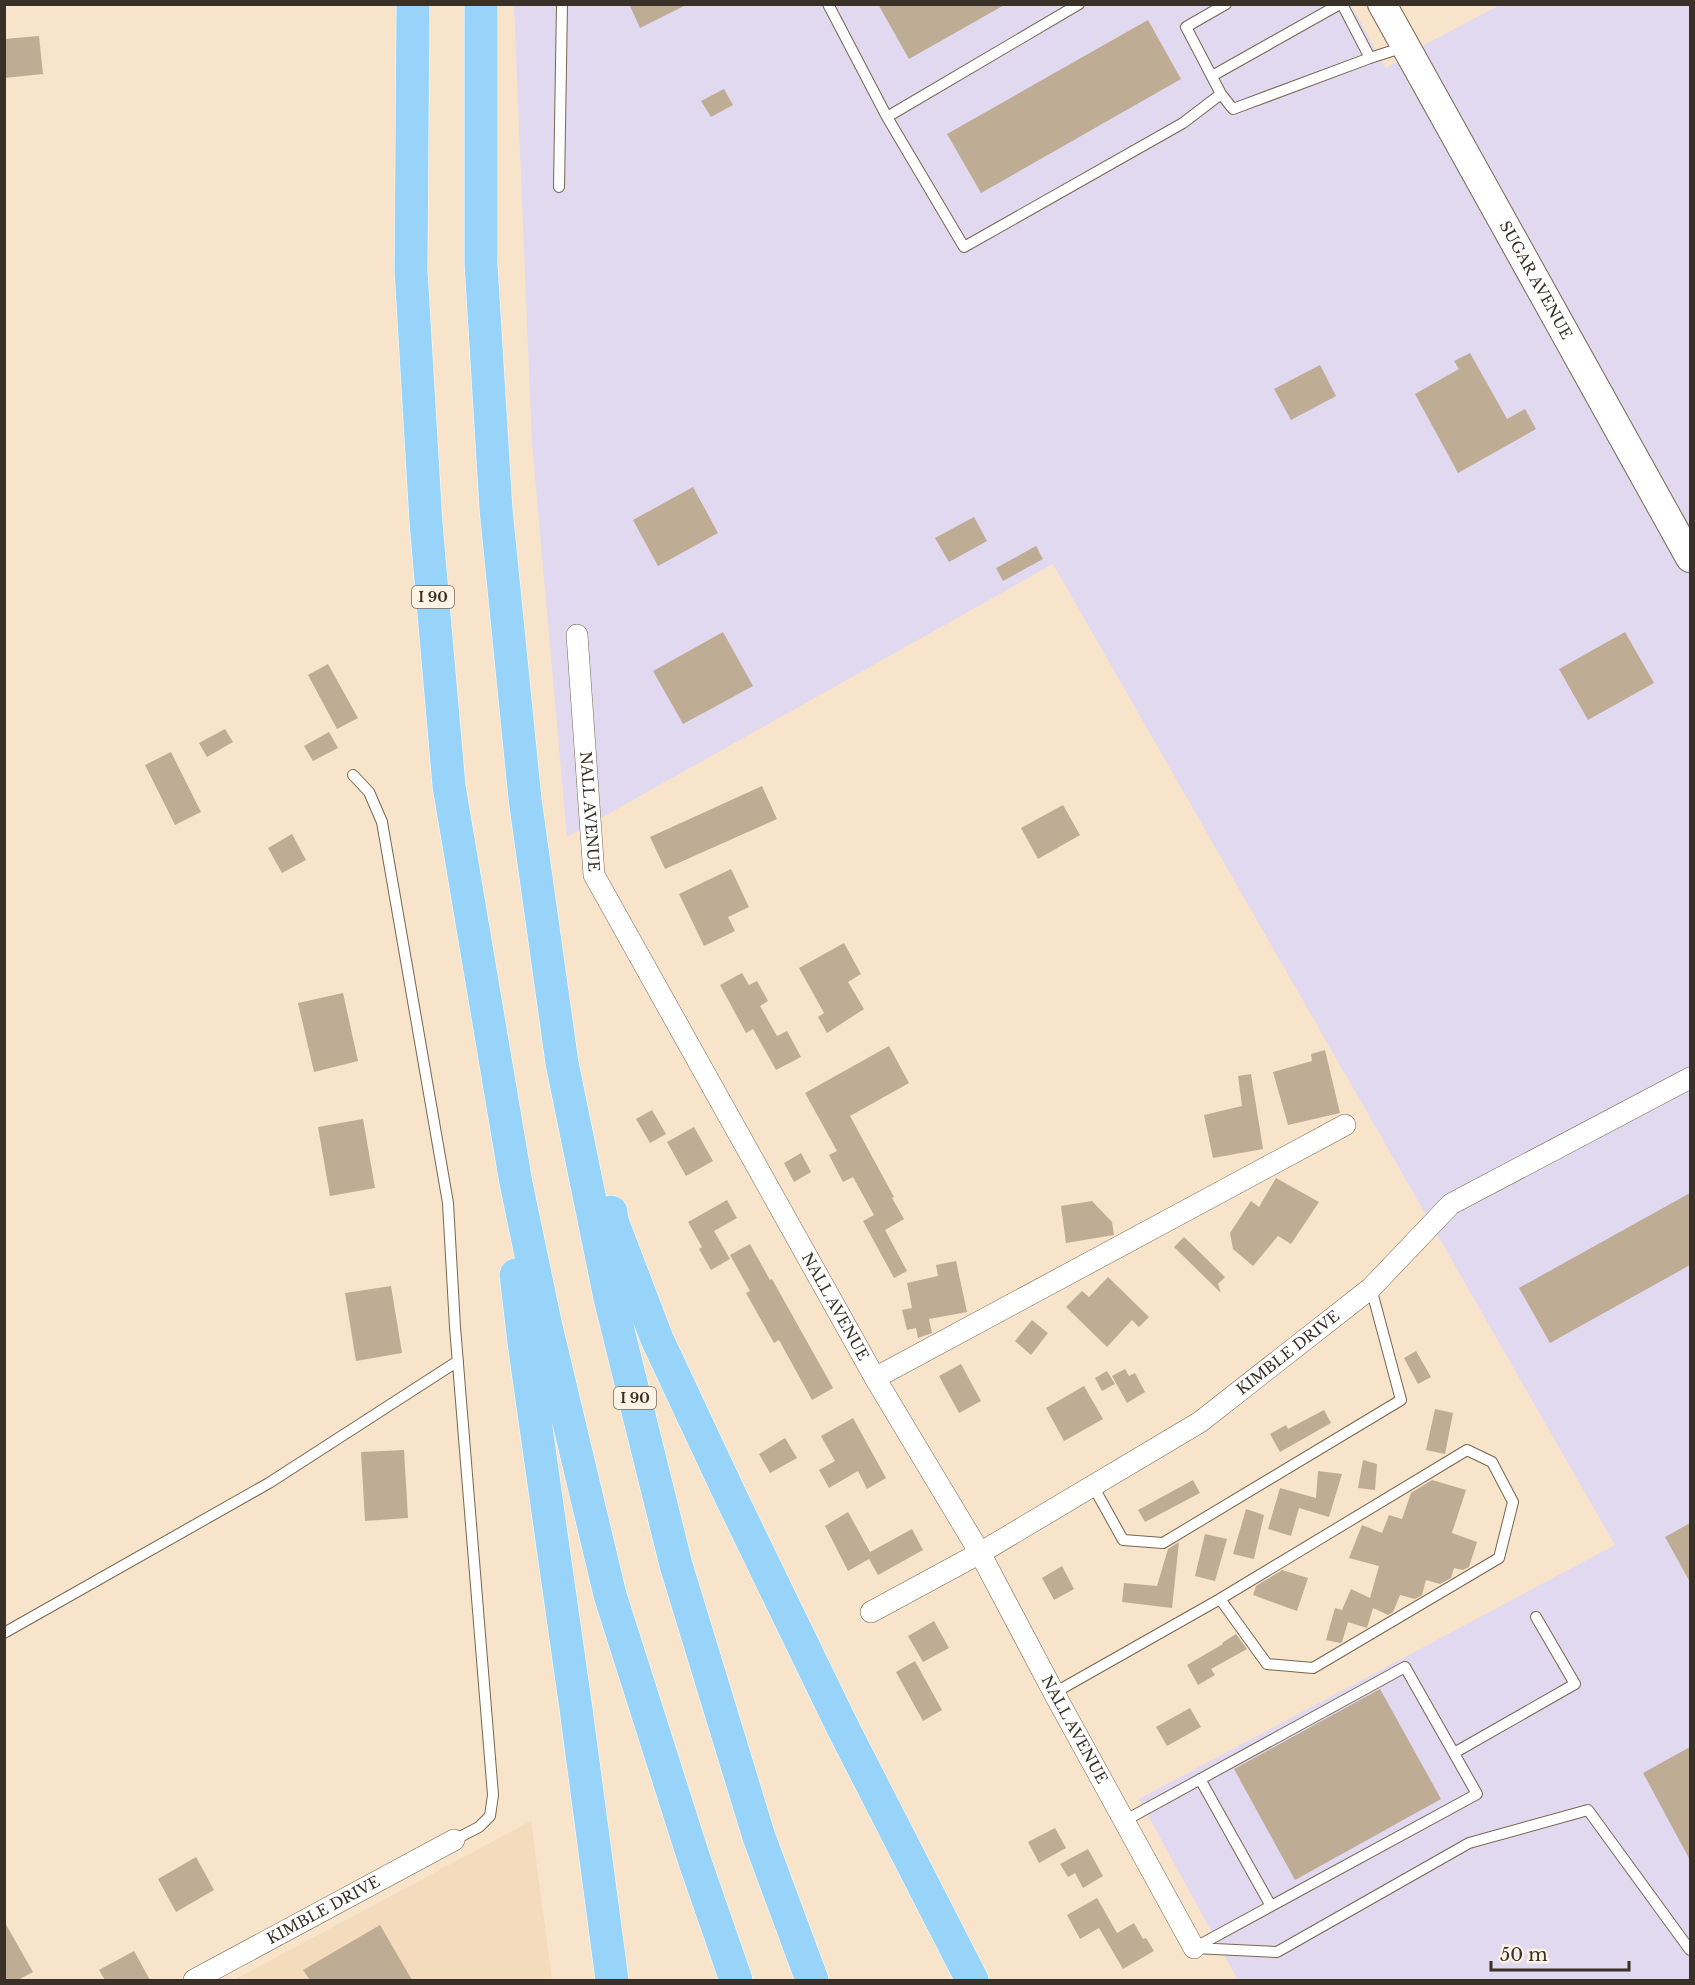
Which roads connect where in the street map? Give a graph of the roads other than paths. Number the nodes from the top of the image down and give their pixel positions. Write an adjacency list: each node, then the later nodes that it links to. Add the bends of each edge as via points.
1 (413, 4): 21 (highway, I 90, via 411,270 426,523 449,786)
2 (481, 4): 18 (highway, I 90, via 481,264 496,509)
3 (562, 4): 14 (lane)
4 (828, 4): 13 (lane)
5 (1079, 4): 13 (lane)
6 (1226, 4): 11 (lane, via 1186,27)
7 (1341, 4): 10 (lane); 11 (lane)
8 (1382, 4): 9 (main road, SUGAR AVENUE)
9 (1405, 47): 10 (lane); 15 (main road, SUGAR AVENUE)
10 (1370, 58): 12 (lane, via 1233,109)
11 (1212, 76): 12 (lane)
12 (1221, 93): 13 (lane, via 1183,123 964,247)
13 (887, 117)
14 (559, 187)
15 (1690, 558)
16 (577, 635): 24 (street, NALL AVENUE, via 594,875)
17 (353, 775): 23 (lane, via 369,792 382,822 448,1203)
18 (525, 799): 42 (highway, I 90, via 562,1063 610,1298 676,1565 759,1837); 43 (highway, via 612,1221 657,1339 731,1497)
19 (1690, 1078): 22 (street, KIMBLE DRIVE, via 1451,1204)
20 (1345, 1125): 24 (street)
21 (516, 1183): 40 (highway, via 512,1242 524,1343); 41 (highway, I 90, via 610,1595)
22 (1371, 1288): 25 (street, KIMBLE DRIVE, via 1200,1422); 25 (lane, via 1401,1400 1163,1543 1123,1540)
23 (458, 1361): 30 (lane, via 269,1483); 35 (lane, via 493,1795 490,1816 479,1827)
24 (875, 1378): 26 (street, NALL AVENUE)
25 (1093, 1486): 26 (street, KIMBLE DRIVE)
26 (980, 1553): 28 (street, KIMBLE DRIVE); 31 (street, NALL AVENUE)
27 (1220, 1599): 27 (lane, via 1467,1450 1492,1462 1513,1502 1499,1558 1312,1668 1267,1664); 31 (lane)
28 (871, 1612)
29 (1536, 1617): 32 (lane, via 1575,1684)
30 (4, 1633)
31 (1054, 1693): 34 (street, NALL AVENUE)
32 (1454, 1753): 33 (lane, via 1405,1667); 36 (lane, via 1477,1794)
33 (1200, 1779): 34 (lane); 36 (lane)
34 (1124, 1821): 37 (street, NALL AVENUE)
35 (454, 1840): 39 (street, KIMBLE DRIVE)
36 (1271, 1906): 37 (lane)
37 (1194, 1948): 38 (lane, via 1277,1952 1469,1843 1588,1810)
38 (1690, 1950)
39 (194, 1980)
40 (612, 1980)
41 (736, 1980)
42 (812, 1980)
43 (972, 1980)

